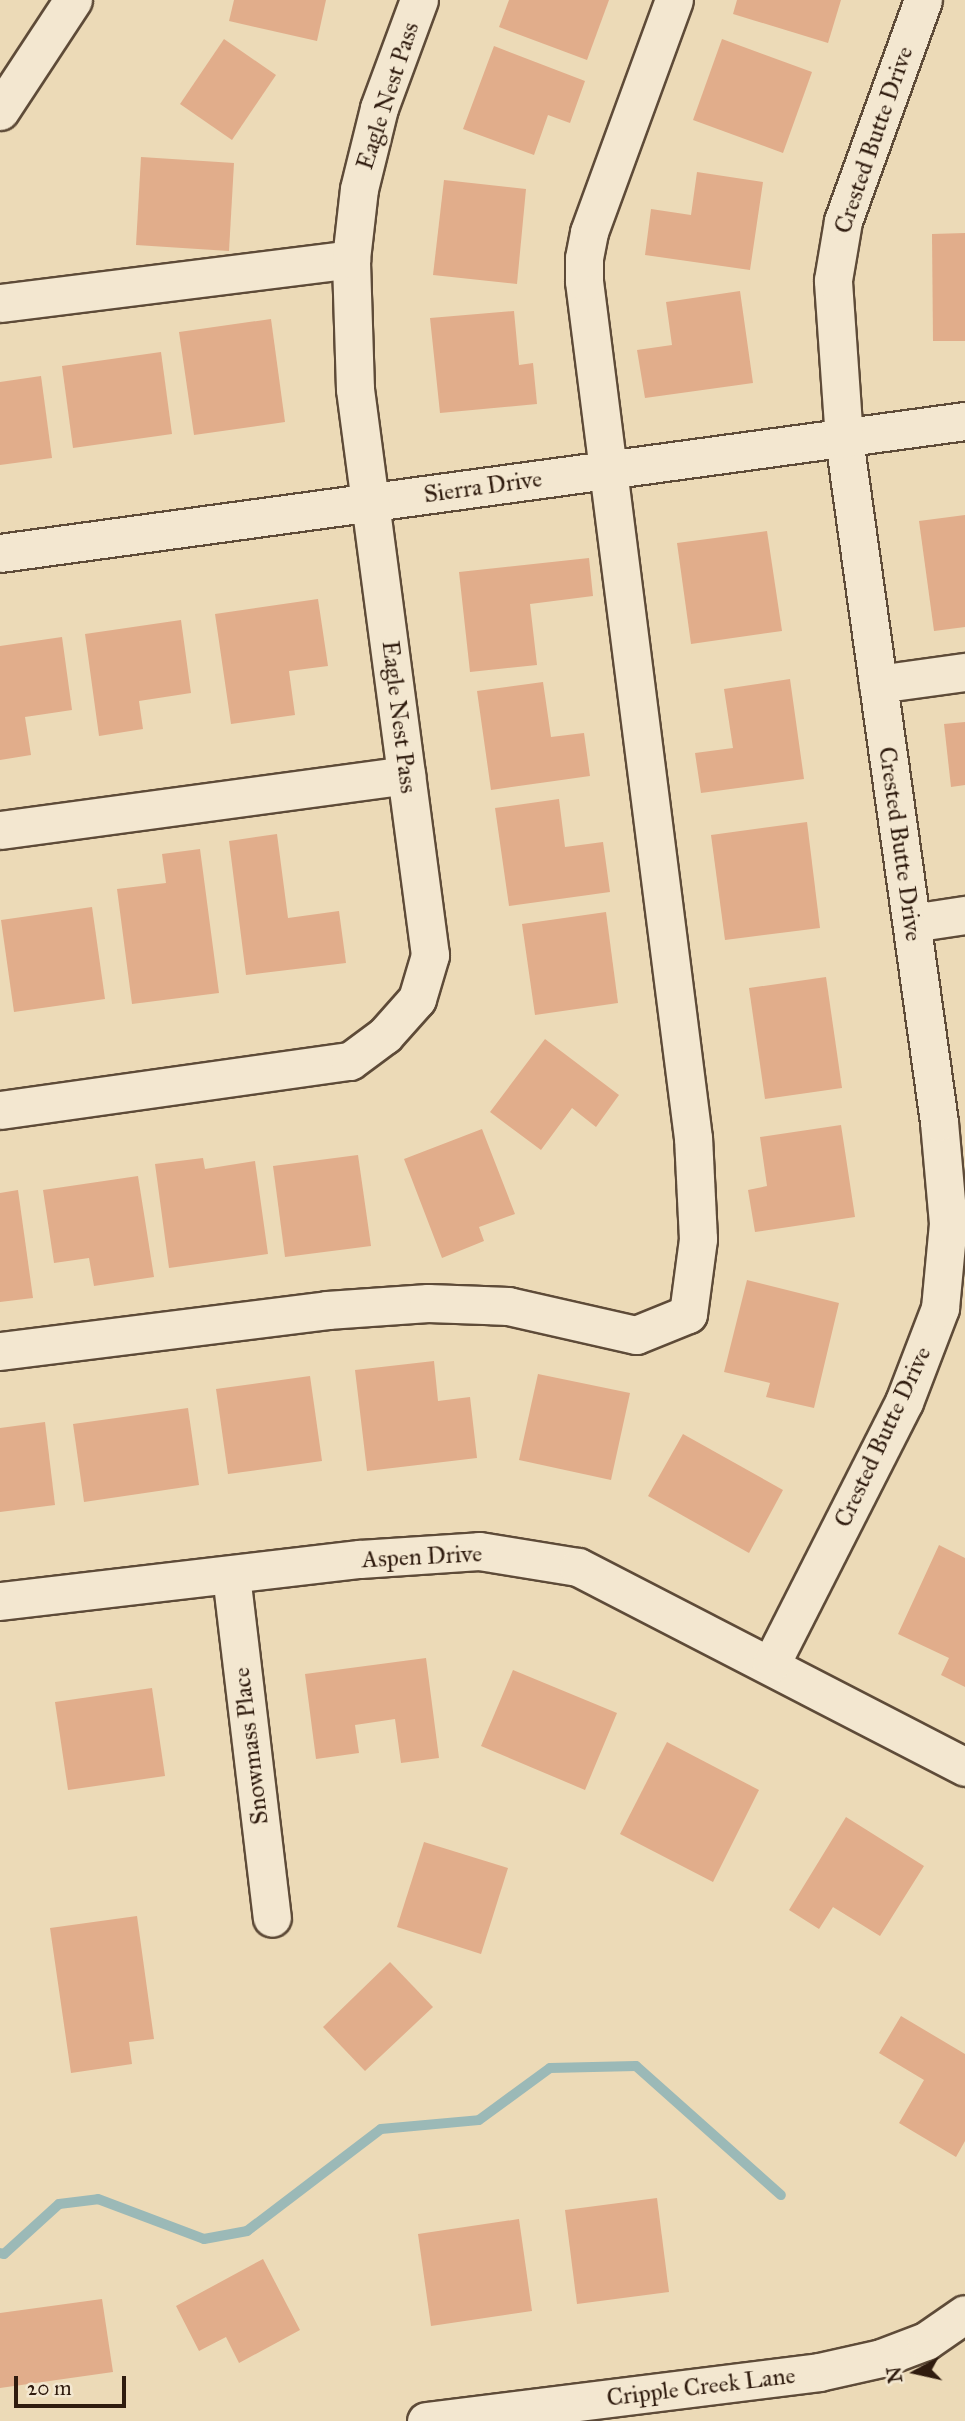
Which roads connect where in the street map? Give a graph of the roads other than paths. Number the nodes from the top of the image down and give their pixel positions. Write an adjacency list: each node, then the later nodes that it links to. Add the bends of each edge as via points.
1 (73, 0): 5 (street)
2 (419, 0): 6 (street, Eagle Nest Pass, via 379,108 359,188)
3 (674, 0): 10 (street, via 589,232 584,258)
4 (923, 0): 9 (street, Crested Butte Drive, via 844,220 833,280)
5 (0, 111)
6 (351, 259): 7 (street); 11 (street, Eagle Nest Pass, via 355,389)
7 (0, 303)
8 (965, 421): 9 (street, Sierra Drive)
9 (844, 439): 10 (street, Sierra Drive); 14 (street, Crested Butte Drive)
10 (610, 470): 11 (street, Sierra Drive); 20 (street, via 693,1138 698,1239 688,1314 636,1335 508,1306 428,1303 327,1310)
11 (368, 503): 12 (street, Sierra Drive); 15 (street, Eagle Nest Pass)
12 (0, 553)
13 (965, 672): 14 (street)
14 (878, 684): 18 (street, Crested Butte Drive)
15 (406, 775): 16 (street); 19 (street, Eagle Nest Pass, via 430,955 417,999 385,1035 350,1061)
16 (0, 830)
17 (965, 915): 18 (street)
18 (912, 923): 23 (street, Crested Butte Drive, via 948,1223 940,1308 904,1402)
19 (0, 1110)
20 (0, 1351)
21 (231, 1575): 22 (street, Aspen Drive); 23 (street, Aspen Drive, via 479,1551 578,1567); 25 (street, Snowmass Place)
22 (0, 1601)
23 (771, 1664): 24 (street, Aspen Drive)
24 (965, 1767)
25 (272, 1918)
26 (965, 2315): 27 (street, Cripple Creek Lane, via 926,2341 881,2358 819,2372)
27 (426, 2421)

